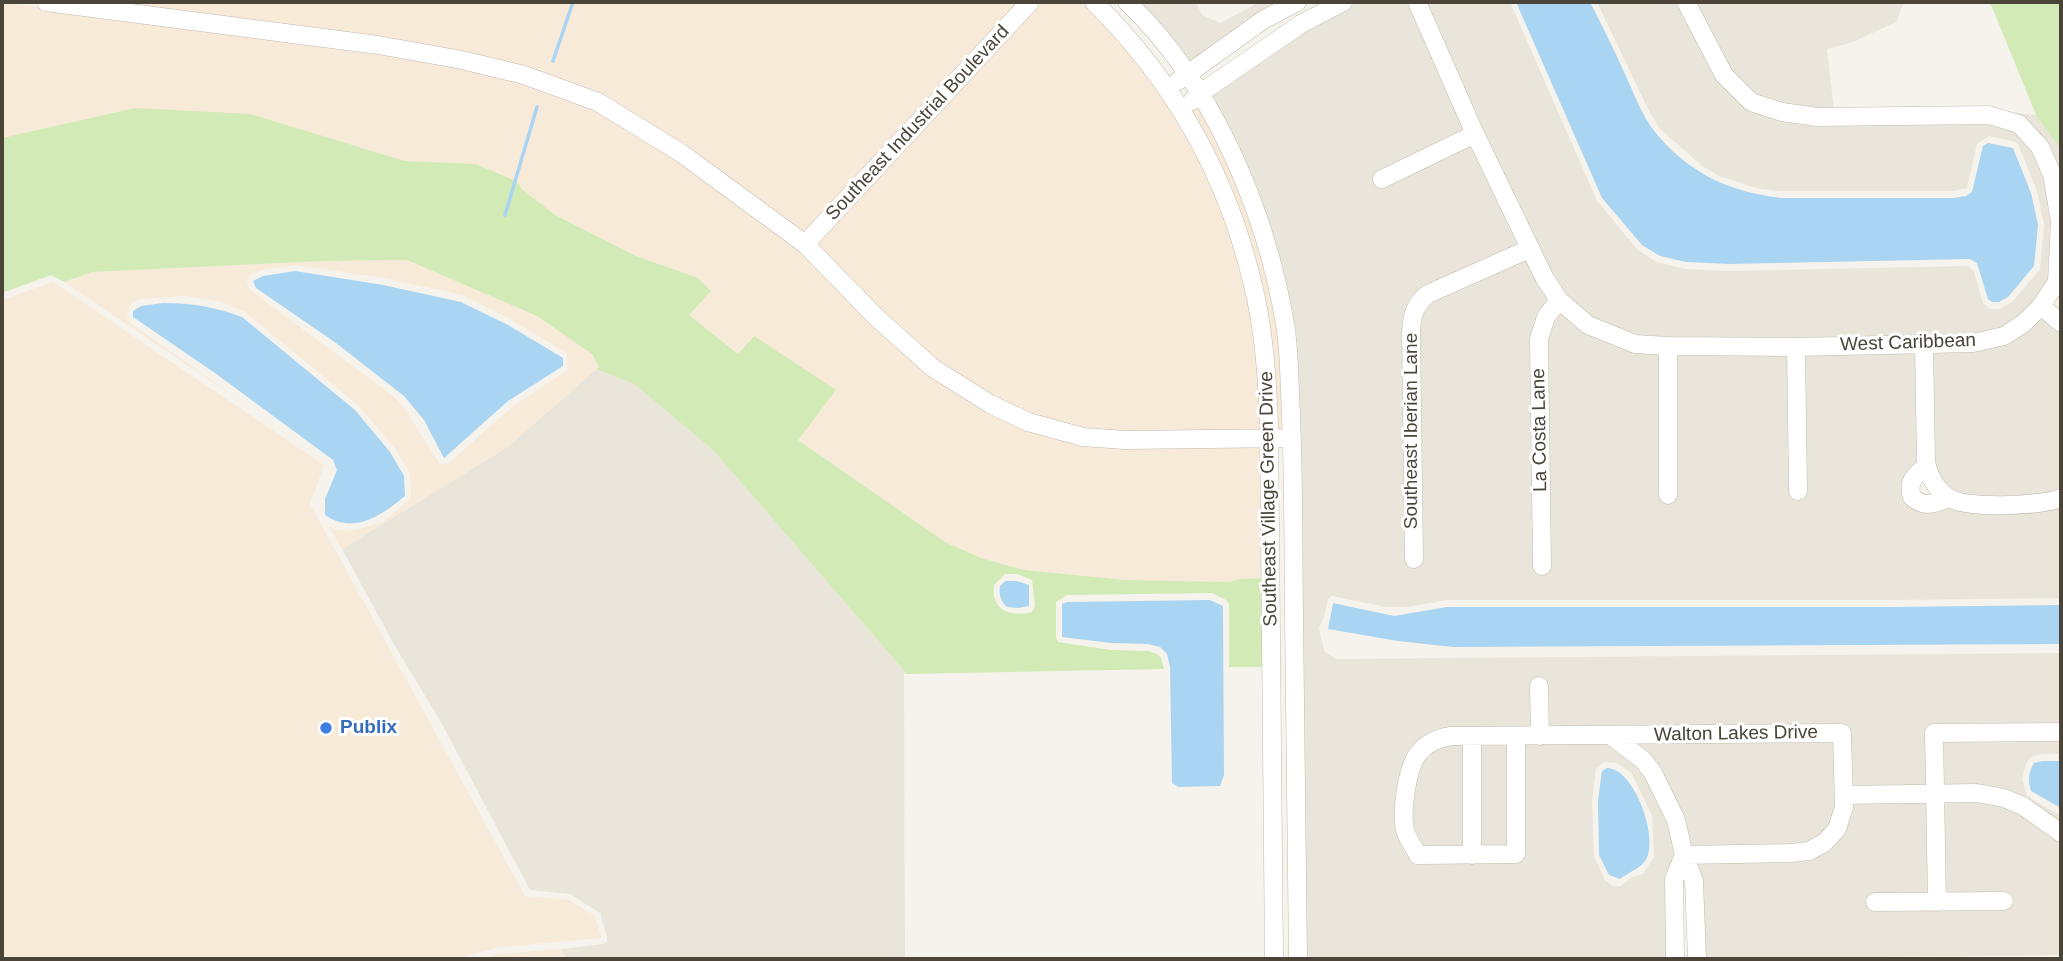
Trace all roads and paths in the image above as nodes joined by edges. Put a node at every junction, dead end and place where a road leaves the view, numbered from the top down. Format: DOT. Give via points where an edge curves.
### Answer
graph roads {
  1 [pos="46,2"];
  2 [pos="1030,2"];
  3 [pos="1094,2"];
  4 [pos="1127,2"];
  5 [pos="1297,2"];
  6 [pos="1343,2"];
  7 [pos="1417,2"];
  8 [pos="1686,2"];
  9 [pos="1186,75"];
  10 [pos="1168,88"];
  11 [pos="1199,94"];
  12 [pos="1182,111"];
  13 [pos="1475,134"];
  14 [pos="1381,179"];
  15 [pos="806,244"];
  16 [pos="1529,249"];
  17 [pos="1559,300"];
  18 [pos="2041,306"];
  19 [pos="2061,323"];
  20 [pos="1924,344"];
  21 [pos="1668,346"];
  22 [pos="1796,347"];
  23 [pos="1292,438"];
  24 [pos="1270,439"];
  25 [pos="1927,466"];
  26 [pos="1798,491"];
  27 [pos="1668,495"];
  28 [pos="1949,498"];
  29 [pos="2061,498"];
  30 [pos="1413,559"];
  31 [pos="1542,566"];
  32 [pos="1539,686"];
  33 [pos="2061,732"];
  34 [pos="1610,735"];
  35 [pos="1472,736"];
  36 [pos="1516,736"];
  37 [pos="1540,736"];
  38 [pos="1935,794"];
  39 [pos="1844,795"];
  40 [pos="2061,833"];
  41 [pos="1472,855"];
  42 [pos="1684,855"];
  43 [pos="2004,901"];
  44 [pos="1875,902"];
  45 [pos="1937,902"];
  46 [pos="1274,959"];
  47 [pos="1298,959"];
  48 [pos="1675,959"];
  49 [pos="1697,959"];
  1 -- 15 [label="street" via="378,45 524,75 598,102 681,153"];
  2 -- 15 [label="street, Southeast Industrial Boulevard"];
  3 -- 10 [label="street, Southeast Village Green Drive" via="1139,48"];
  4 -- 9 [label="street, Southeast Village Green Drive"];
  5 -- 9 [label="street" via="1263,20"];
  6 -- 11 [label="street" via="1301,24"];
  7 -- 13 [label="street, West Caribbean"];
  8 -- 18 [label="street, West Caribbean" via="1724,75 1751,102 1817,117 1989,115 2020,124 2040,147 2052,174 2060,221 2057,282"];
  9 -- 10 [label="street"];
  9 -- 11 [label="street, Southeast Village Green Drive"];
  10 -- 12 [label="street, Southeast Village Green Drive"];
  11 -- 12 [label="street"];
  11 -- 23 [label="street, Southeast Village Green Drive" via="1242,174 1270,254 1286,327"];
  12 -- 24 [label="street, Southeast Village Green Drive" via="1233,214 1253,282 1266,358"];
  13 -- 14 [label="street"];
  13 -- 16 [label="street, West Caribbean"];
  15 -- 24 [label="street" via="933,368 978,398 1028,422 1083,437 1125,440"];
  16 -- 17 [label="street, West Caribbean"];
  16 -- 30 [label="street, Southeast Iberian Lane" via="1428,294 1414,310"];
  17 -- 21 [label="street, West Caribbean" via="1588,326 1608,335 1635,344"];
  17 -- 31 [label="street, La Costa Lane" via="1546,317 1539,339"];
  18 -- 19 [label="street"];
  18 -- 20 [label="street, West Caribbean" via="2004,336 1973,343"];
  20 -- 22 [label="street, West Caribbean"];
  20 -- 25 [label="street"];
  21 -- 22 [label="street, West Caribbean"];
  21 -- 27 [label="street"];
  22 -- 26 [label="street"];
  23 -- 24 [label="street"];
  23 -- 47 [label="street, Southeast Village Green Drive"];
  24 -- 46 [label="street, Southeast Village Green Drive"];
  25 -- 28 [label="street"];
  25 -- 28 [label="street" via="1914,475 1912,497 1921,504"];
  28 -- 29 [label="street" via="1961,503 2023,505"];
  32 -- 37 [label="street"];
  33 -- 38 [label="street" via="1934,733"];
  34 -- 37 [label="street, Walton Lakes Drive"];
  34 -- 39 [label="street, Walton Lakes Drive" via="1842,733"];
  34 -- 42 [label="street, Walton Lakes Drive" via="1653,773 1676,820"];
  35 -- 36 [label="street, Walton Lakes Drive"];
  35 -- 41 [label="street"];
  35 -- 41 [label="street, Walton Lakes Drive" via="1439,738 1425,746 1416,756 1405,795 1405,831 1418,855"];
  36 -- 37 [label="street, Walton Lakes Drive"];
  36 -- 41 [label="street, Walton Lakes Drive" via="1516,854"];
  38 -- 39 [label="street"];
  38 -- 40 [label="street" via="2004,798"];
  38 -- 45 [label="street"];
  39 -- 42 [label="street, Walton Lakes Drive" via="1837,829 1809,851"];
  42 -- 48 [label="street, Walton Lakes Drive" via="1674,879"];
  42 -- 49 [label="street, Walton Lakes Drive" via="1694,881"];
  43 -- 45 [label="street"];
  44 -- 45 [label="street"];
}
